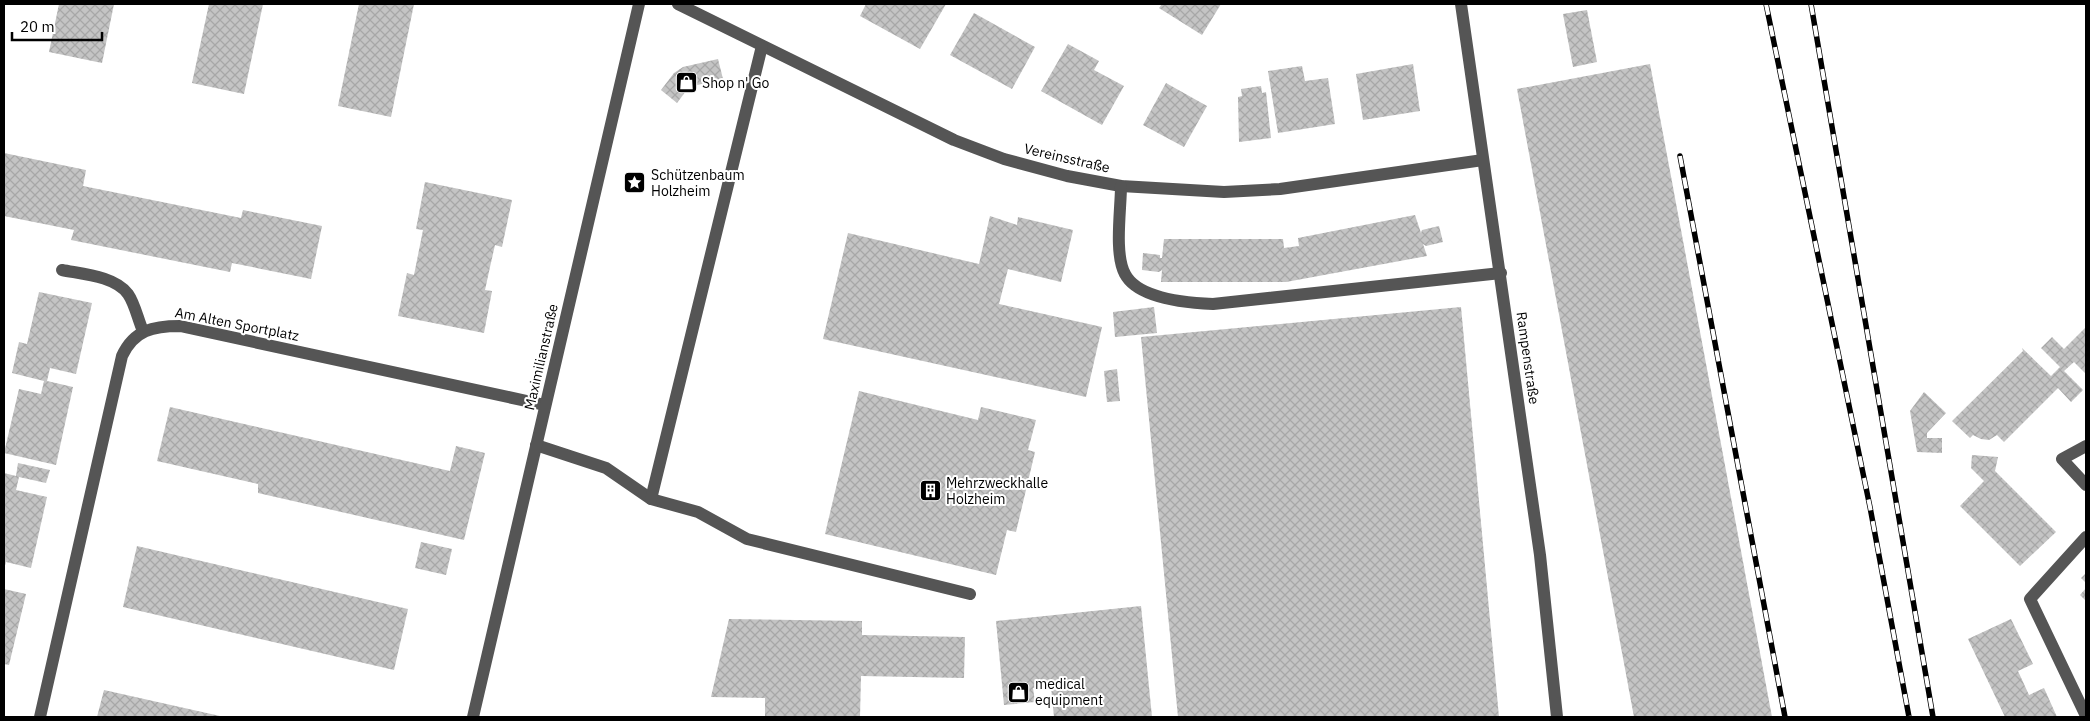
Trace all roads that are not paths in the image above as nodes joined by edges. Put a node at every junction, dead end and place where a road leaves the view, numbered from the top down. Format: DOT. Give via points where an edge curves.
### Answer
graph roads {
  1 [pos="639,4"];
  2 [pos="678,4"];
  3 [pos="1462,4"];
  4 [pos="762,46"];
  5 [pos="1483,160"];
  6 [pos="1121,186"];
  7 [pos="62,270"];
  8 [pos="1501,272"];
  9 [pos="143,331"];
  10 [pos="545,405"];
  11 [pos="536,445"];
  12 [pos="2086,446"];
  13 [pos="2086,485"];
  14 [pos="651,499"];
  15 [pos="2086,537"];
  16 [pos="970,594"];
  17 [pos="2086,716"];
  18 [pos="40,717"];
  19 [pos="473,717"];
  20 [pos="1557,717"];
  1 -- 10 [label="street, Maximilianstraße"];
  2 -- 4 [label="street, Vereinsstraße"];
  3 -- 5 [label="street, Rampenstraße"];
  4 -- 6 [label="street, Vereinsstraße" via="954,140 1004,159"];
  4 -- 14 [label="street"];
  5 -- 6 [label="street, Vereinsstraße" via="1280,189 1224,192"];
  5 -- 8 [label="street, Rampenstraße"];
  6 -- 8 [label="street" via="1121,262 1125,275 1134,285 1182,302 1214,304"];
  7 -- 9 [label="street" via="106,280 121,287 129,295"];
  8 -- 20 [label="street, Rampenstraße" via="1540,555"];
  9 -- 10 [label="street, Am Alten Sportplatz" via="158,326 180,326"];
  9 -- 18 [label="street" via="127,346 122,356"];
  10 -- 11 [label="street, Maximilianstraße"];
  11 -- 14 [label="street" via="606,468"];
  11 -- 19 [label="street, Maximilianstraße"];
  12 -- 13 [label="street" via="2062,459"];
  14 -- 16 [label="street" via="698,512 747,538"];
  15 -- 17 [label="street" via="2030,600"];
}
